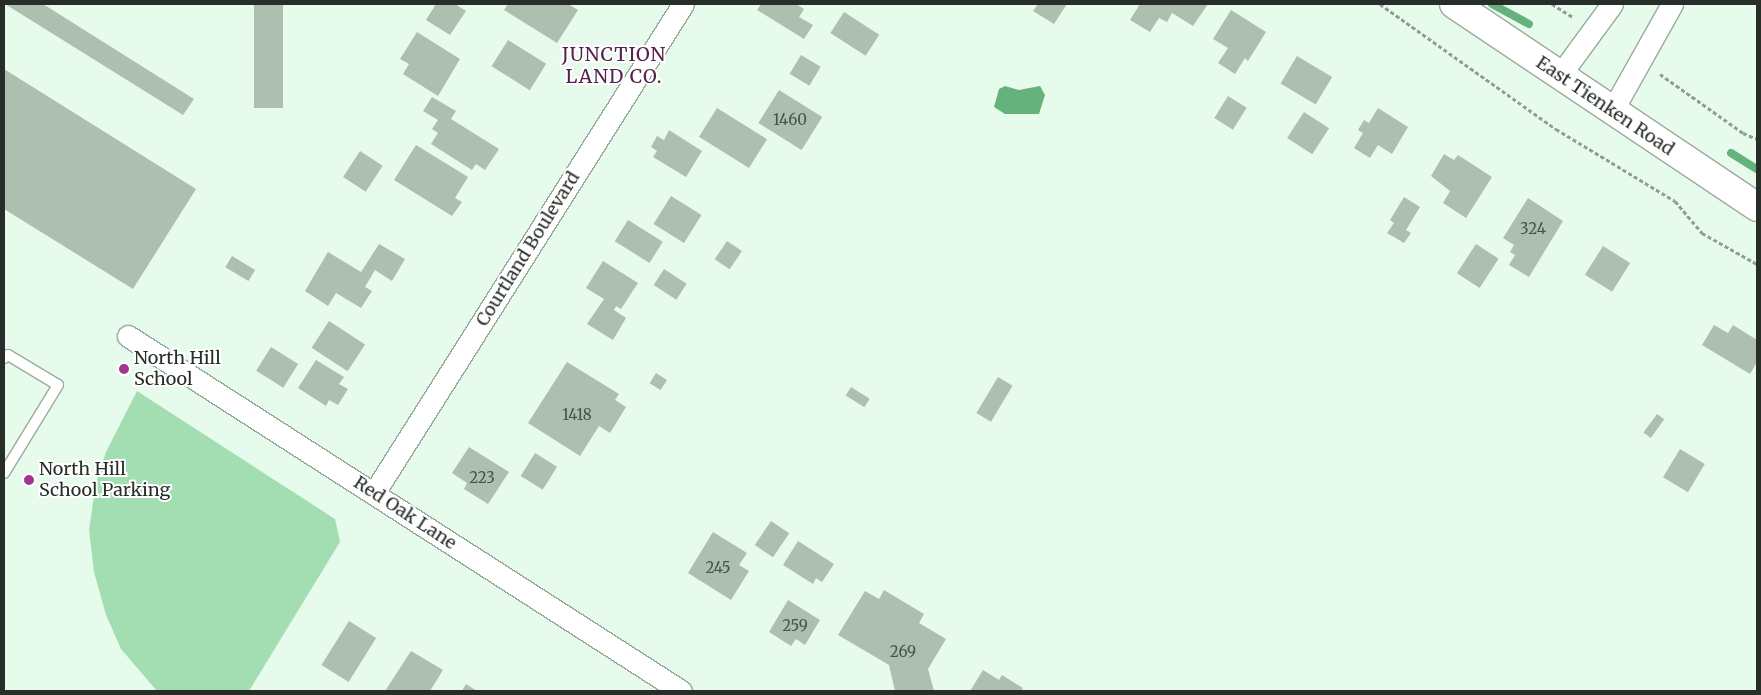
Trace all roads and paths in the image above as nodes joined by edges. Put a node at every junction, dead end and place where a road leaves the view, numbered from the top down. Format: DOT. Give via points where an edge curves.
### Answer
graph roads {
  1 [pos="682,4"];
  2 [pos="1380,4"];
  3 [pos="1454,4"];
  4 [pos="1612,4"];
  5 [pos="1672,4"];
  6 [pos="1560,75"];
  7 [pos="1612,111"];
  8 [pos="1757,208"];
  9 [pos="1757,264"];
  10 [pos="128,336"];
  11 [pos="4,358"];
  12 [pos="4,473"];
  13 [pos="374,493"];
  14 [pos="682,691"];
  1 -- 13 [label="street, Courtland Boulevard"];
  2 -- 9 [label="path" via="1556,129 1675,201 1702,233"];
  3 -- 6 [label="street, East Tienken Road"];
  4 -- 6 [label="street"];
  5 -- 7 [label="street"];
  6 -- 7 [label="street, East Tienken Road"];
  7 -- 8 [label="street, East Tienken Road"];
  10 -- 13 [label="street, Red Oak Lane"];
  11 -- 12 [label="lane" via="8,356 58,385"];
  13 -- 14 [label="street, Red Oak Lane"];
}
